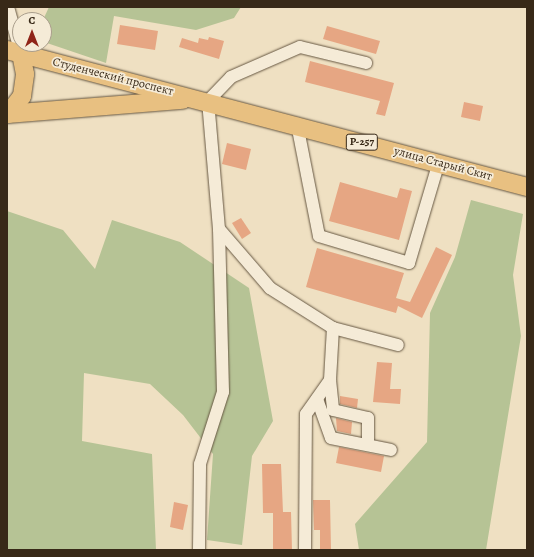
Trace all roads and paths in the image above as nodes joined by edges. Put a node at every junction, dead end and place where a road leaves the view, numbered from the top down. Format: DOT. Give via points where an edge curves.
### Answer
graph roads {
  1 [pos="8,7"];
  2 [pos="12,37"];
  3 [pos="14,52"];
  4 [pos="366,63"];
  5 [pos="202,100"];
  6 [pos="7,114"];
  7 [pos="297,124"];
  8 [pos="439,162"];
  9 [pos="527,186"];
  10 [pos="219,229"];
  11 [pos="333,328"];
  12 [pos="398,345"];
  13 [pos="330,380"];
  14 [pos="317,398"];
  15 [pos="368,445"];
  16 [pos="392,450"];
  17 [pos="200,550"];
  18 [pos="306,550"];
  1 -- 2 [label="street"];
  3 -- 5 [label="highway, Студенческий проспект / Р-257"];
  3 -- 6 [label="highway, Р-257" via="25,74 22,96"];
  4 -- 5 [label="street" via="300,47 231,77"];
  5 -- 6 [label="highway, Р-257"];
  5 -- 7 [label="highway, улица Старый Скит / Р-257"];
  5 -- 10 [label="street"];
  7 -- 8 [label="highway, улица Старый Скит / Р-257"];
  7 -- 8 [label="street" via="319,236 409,263"];
  8 -- 9 [label="highway, улица Старый Скит / Р-257"];
  10 -- 11 [label="street" via="270,288"];
  10 -- 17 [label="street" via="223,392 200,464"];
  11 -- 12 [label="street"];
  11 -- 13 [label="street"];
  13 -- 14 [label="street"];
  13 -- 15 [label="street" via="333,410 368,418"];
  14 -- 15 [label="street" via="331,438"];
  14 -- 18 [label="street" via="306,414"];
  15 -- 16 [label="street"];
}
